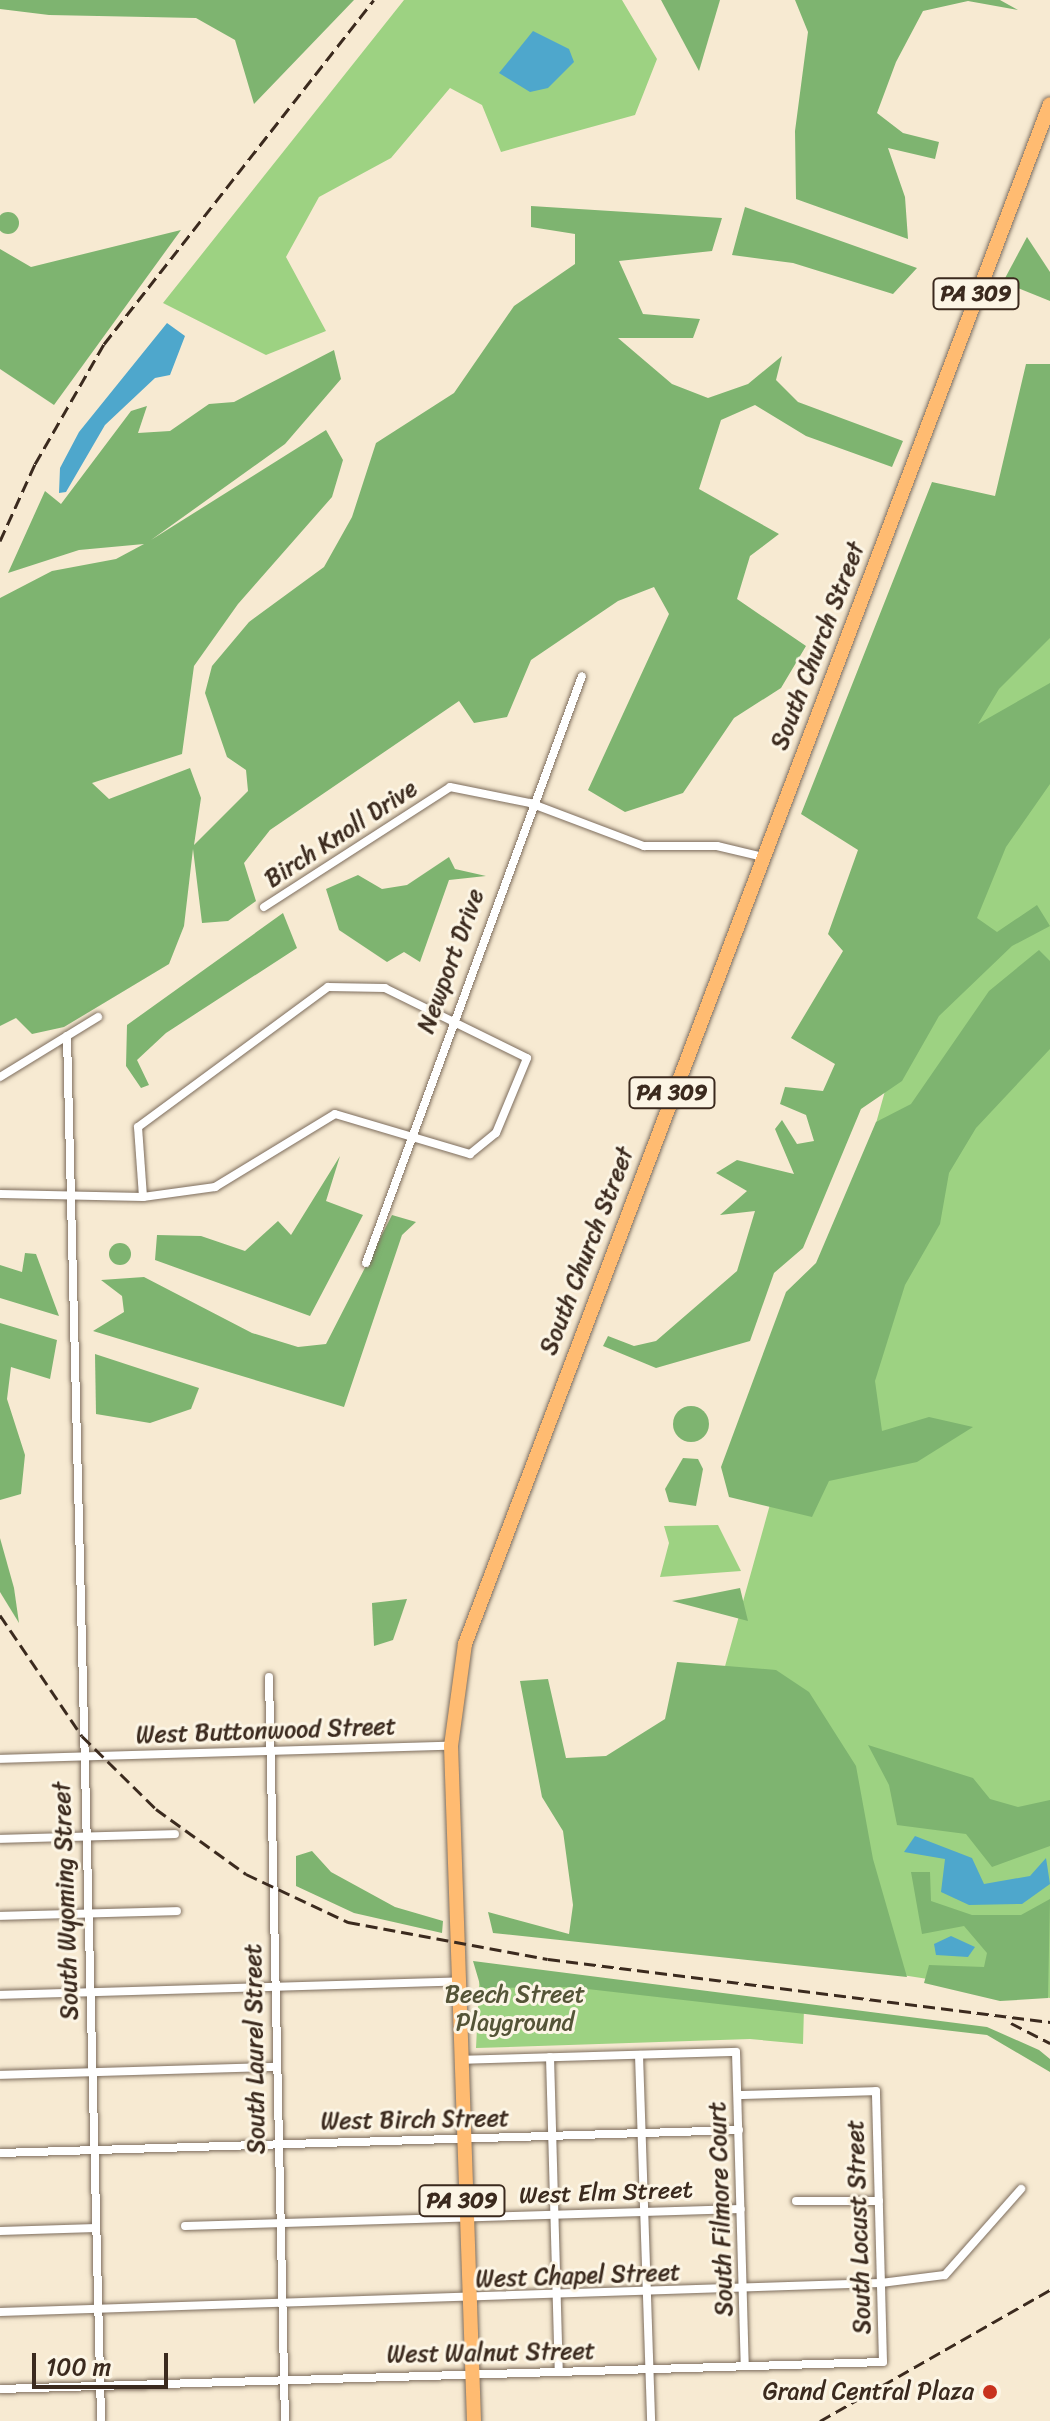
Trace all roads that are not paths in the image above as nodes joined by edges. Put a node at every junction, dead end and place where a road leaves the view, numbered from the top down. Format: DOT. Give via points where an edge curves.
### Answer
graph roads {
  1 [pos="1050,104"];
  2 [pos="582,676"];
  3 [pos="530,803"];
  4 [pos="763,857"];
  5 [pos="264,907"];
  6 [pos="98,1017"];
  7 [pos="451,1020"];
  8 [pos="67,1036"];
  9 [pos="0,1077"];
  10 [pos="406,1138"];
  11 [pos="0,1194"];
  12 [pos="72,1197"];
  13 [pos="143,1197"];
  14 [pos="366,1263"];
  15 [pos="269,1677"];
  16 [pos="451,1746"];
  17 [pos="266,1751"];
  18 [pos="82,1757"];
  19 [pos="0,1759"];
  20 [pos="175,1834"];
  21 [pos="85,1837"];
  22 [pos="0,1839"];
  23 [pos="177,1911"];
  24 [pos="87,1913"];
  25 [pos="0,1916"];
  26 [pos="460,1981"];
  27 [pos="273,1987"];
  28 [pos="89,1993"];
  29 [pos="0,1995"];
  30 [pos="639,2055"];
  31 [pos="550,2057"];
  32 [pos="458,2060"];
  33 [pos="275,2067"];
  34 [pos="91,2072"];
  35 [pos="0,2075"];
  36 [pos="738,2095"];
  37 [pos="739,2130"];
  38 [pos="641,2133"];
  39 [pos="552,2136"];
  40 [pos="459,2139"];
  41 [pos="277,2144"];
  42 [pos="93,2150"];
  43 [pos="0,2153"];
  44 [pos="1021,2189"];
  45 [pos="796,2201"];
  46 [pos="879,2201"];
  47 [pos="741,2209"];
  48 [pos="643,2212"];
  49 [pos="555,2215"];
  50 [pos="462,2218"];
  51 [pos="279,2223"];
  52 [pos="185,2226"];
  53 [pos="96,2228"];
  54 [pos="0,2231"];
  55 [pos="881,2283"];
  56 [pos="743,2290"];
  57 [pos="648,2292"];
  58 [pos="556,2296"];
  59 [pos="467,2300"];
  60 [pos="281,2301"];
  61 [pos="98,2309"];
  62 [pos="0,2312"];
  63 [pos="883,2362"];
  64 [pos="745,2366"];
  65 [pos="652,2371"];
  66 [pos="559,2372"];
  67 [pos="472,2374"];
  68 [pos="283,2380"];
  69 [pos="100,2386"];
  70 [pos="0,2389"];
  71 [pos="101,2421"];
  72 [pos="285,2421"];
  73 [pos="474,2421"];
  74 [pos="651,2421"];
  1 -- 4 [label="highway, South Church Street / PA 309"];
  2 -- 3 [label="street, Newport Drive"];
  3 -- 4 [label="street, Birch Knoll Drive" via="644,846 717,846"];
  3 -- 5 [label="street, Birch Knoll Drive" via="450,787"];
  3 -- 7 [label="street, Newport Drive"];
  4 -- 16 [label="highway, South Church Street / PA 309" via="498,1545 465,1644"];
  6 -- 8 [label="street"];
  7 -- 10 [label="street, Newport Drive"];
  7 -- 10 [label="street" via="527,1058 496,1133 470,1154"];
  7 -- 13 [label="street" via="385,988 328,987 138,1127"];
  8 -- 9 [label="street"];
  8 -- 12 [label="street"];
  10 -- 13 [label="street" via="335,1114 215,1187"];
  10 -- 14 [label="street, Newport Drive"];
  11 -- 12 [label="street"];
  12 -- 13 [label="street"];
  12 -- 18 [label="street, South Wyoming Street"];
  15 -- 17 [label="street, South Laurel Street"];
  16 -- 17 [label="street, West Buttonwood Street"];
  16 -- 26 [label="highway, South Church Street / PA 309"];
  17 -- 18 [label="street, West Buttonwood Street"];
  17 -- 27 [label="street, South Laurel Street"];
  18 -- 19 [label="street, West Buttonwood Street"];
  18 -- 21 [label="street, South Wyoming Street"];
  20 -- 21 [label="street"];
  21 -- 22 [label="street"];
  21 -- 24 [label="street, South Wyoming Street"];
  23 -- 24 [label="street"];
  24 -- 25 [label="street"];
  24 -- 28 [label="street, South Wyoming Street"];
  26 -- 27 [label="street"];
  26 -- 32 [label="highway, South Church Street / PA 309"];
  27 -- 28 [label="street"];
  27 -- 33 [label="street, South Laurel Street"];
  28 -- 29 [label="street"];
  28 -- 34 [label="street, South Wyoming Street"];
  30 -- 31 [label="street"];
  30 -- 36 [label="street, South Filmore Court" via="736,2052"];
  30 -- 38 [label="street"];
  31 -- 32 [label="street"];
  31 -- 39 [label="street"];
  32 -- 40 [label="highway, South Church Street / PA 309"];
  33 -- 34 [label="street"];
  33 -- 41 [label="street, South Laurel Street"];
  34 -- 35 [label="street"];
  34 -- 42 [label="street, South Wyoming Street"];
  36 -- 37 [label="street, South Filmore Court"];
  36 -- 46 [label="street, South Locust Street" via="876,2091"];
  37 -- 38 [label="street, West Birch Street"];
  37 -- 47 [label="street, South Filmore Court"];
  38 -- 39 [label="street, West Birch Street"];
  38 -- 48 [label="street"];
  39 -- 40 [label="street, West Birch Street"];
  39 -- 49 [label="street"];
  40 -- 41 [label="street, West Birch Street"];
  40 -- 50 [label="highway, South Church Street / PA 309"];
  41 -- 42 [label="street, West Birch Street"];
  41 -- 51 [label="street, South Laurel Street"];
  42 -- 43 [label="street, West Birch Street"];
  42 -- 53 [label="street, South Wyoming Street"];
  44 -- 55 [label="street, West Chapel Street" via="945,2275"];
  45 -- 46 [label="street"];
  46 -- 55 [label="street, South Locust Street"];
  47 -- 48 [label="street, West Elm Street"];
  47 -- 56 [label="street, South Filmore Court"];
  48 -- 49 [label="street, West Elm Street"];
  48 -- 57 [label="street"];
  49 -- 50 [label="street, West Elm Street"];
  49 -- 58 [label="street"];
  50 -- 51 [label="street, West Elm Street"];
  50 -- 59 [label="highway, South Church Street / PA 309"];
  51 -- 52 [label="street, West Elm Street"];
  51 -- 60 [label="street, South Laurel Street"];
  53 -- 54 [label="street"];
  53 -- 61 [label="street, South Wyoming Street"];
  55 -- 56 [label="street, West Chapel Street"];
  55 -- 63 [label="street, South Locust Street"];
  56 -- 57 [label="street, West Chapel Street"];
  56 -- 64 [label="street, South Filmore Court"];
  57 -- 58 [label="street, West Chapel Street"];
  57 -- 65 [label="street"];
  58 -- 59 [label="street, West Chapel Street"];
  58 -- 66 [label="street"];
  59 -- 60 [label="street, West Chapel Street"];
  59 -- 67 [label="highway, South Church Street / PA 309"];
  60 -- 61 [label="street, West Chapel Street"];
  60 -- 68 [label="street, South Laurel Street"];
  61 -- 62 [label="street, West Chapel Street"];
  61 -- 69 [label="street, South Wyoming Street"];
  63 -- 64 [label="street, West Walnut Street"];
  64 -- 65 [label="street, West Walnut Street"];
  65 -- 66 [label="street, West Walnut Street"];
  65 -- 74 [label="street"];
  66 -- 67 [label="street, West Walnut Street"];
  67 -- 68 [label="street, West Walnut Street"];
  67 -- 73 [label="highway, South Church Street / PA 309"];
  68 -- 69 [label="street, West Walnut Street"];
  68 -- 72 [label="street, South Laurel Street"];
  69 -- 70 [label="street, West Walnut Street"];
  69 -- 71 [label="street, South Wyoming Street"];
}
